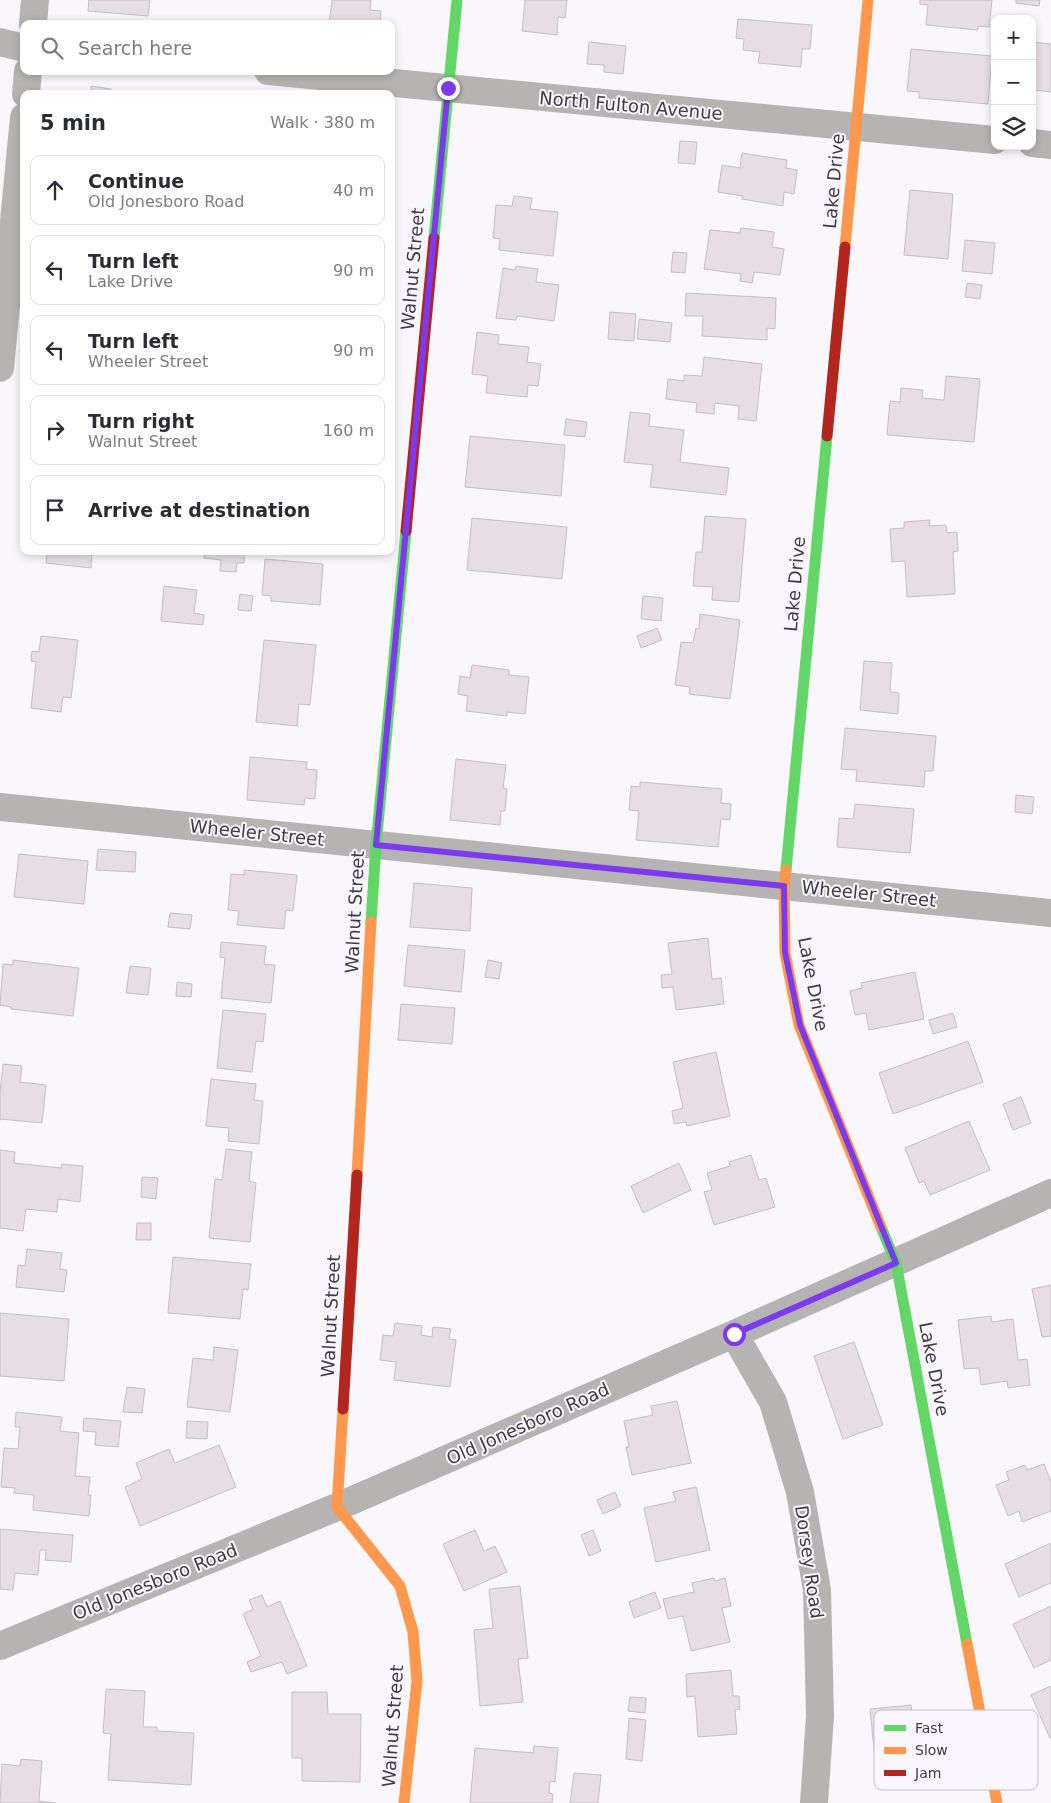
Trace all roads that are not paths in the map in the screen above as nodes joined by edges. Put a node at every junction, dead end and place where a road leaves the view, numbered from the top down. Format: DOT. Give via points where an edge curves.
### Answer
graph roads {
  1 [pos="35,0"];
  2 [pos="456,0"];
  3 [pos="868,0"];
  4 [pos="33,20"];
  5 [pos="0,42"];
  6 [pos="20,47"];
  7 [pos="28,75"];
  8 [pos="310,75"];
  9 [pos="448,88"];
  10 [pos="26,90"];
  11 [pos="856,127"];
  12 [pos="991,140"];
  13 [pos="1036,143"];
  14 [pos="1051,145"];
  15 [pos="20,159"];
  16 [pos="0,368"];
  17 [pos="0,807"];
  18 [pos="376,845"];
  19 [pos="784,886"];
  20 [pos="1051,912"];
  21 [pos="1051,1193"];
  22 [pos="896,1263"];
  23 [pos="734,1334"];
  24 [pos="337,1507"];
  25 [pos="0,1646"];
  26 [pos="980,1710"];
  27 [pos="995,1790"];
  28 [pos="404,1803"];
  29 [pos="814,1803"];
  30 [pos="997,1803"];
  1 -- 4 [label="street"];
  2 -- 9 [label="street, Walnut Street"];
  3 -- 11 [label="street, Lake Drive"];
  5 -- 6 [label="street"];
  7 -- 10 [label="street"];
  8 -- 9 [label="street, North Fulton Avenue"];
  9 -- 11 [label="street, North Fulton Avenue"];
  9 -- 18 [label="street, Walnut Street"];
  11 -- 12 [label="street, North Fulton Avenue"];
  11 -- 19 [label="street, Lake Drive"];
  13 -- 14 [label="street"];
  15 -- 16 [label="street"];
  17 -- 18 [label="street, Wheeler Street"];
  18 -- 19 [label="street, Wheeler Street"];
  18 -- 24 [label="street, Walnut Street"];
  19 -- 20 [label="street, Wheeler Street"];
  19 -- 22 [label="street, Lake Drive" via="785,952 800,1025"];
  21 -- 22 [label="street, Old Jonesboro Road"];
  22 -- 23 [label="street, Old Jonesboro Road"];
  22 -- 26 [label="street, Lake Drive"];
  23 -- 24 [label="street, Old Jonesboro Road"];
  23 -- 29 [label="street, Dorsey Road" via="773,1402 800,1492 817,1590 820,1716"];
  24 -- 25 [label="street, Old Jonesboro Road"];
  24 -- 28 [label="street, Walnut Street" via="400,1586 413,1632 417,1681"];
  27 -- 30 [label="street, Lake Drive"];
}
